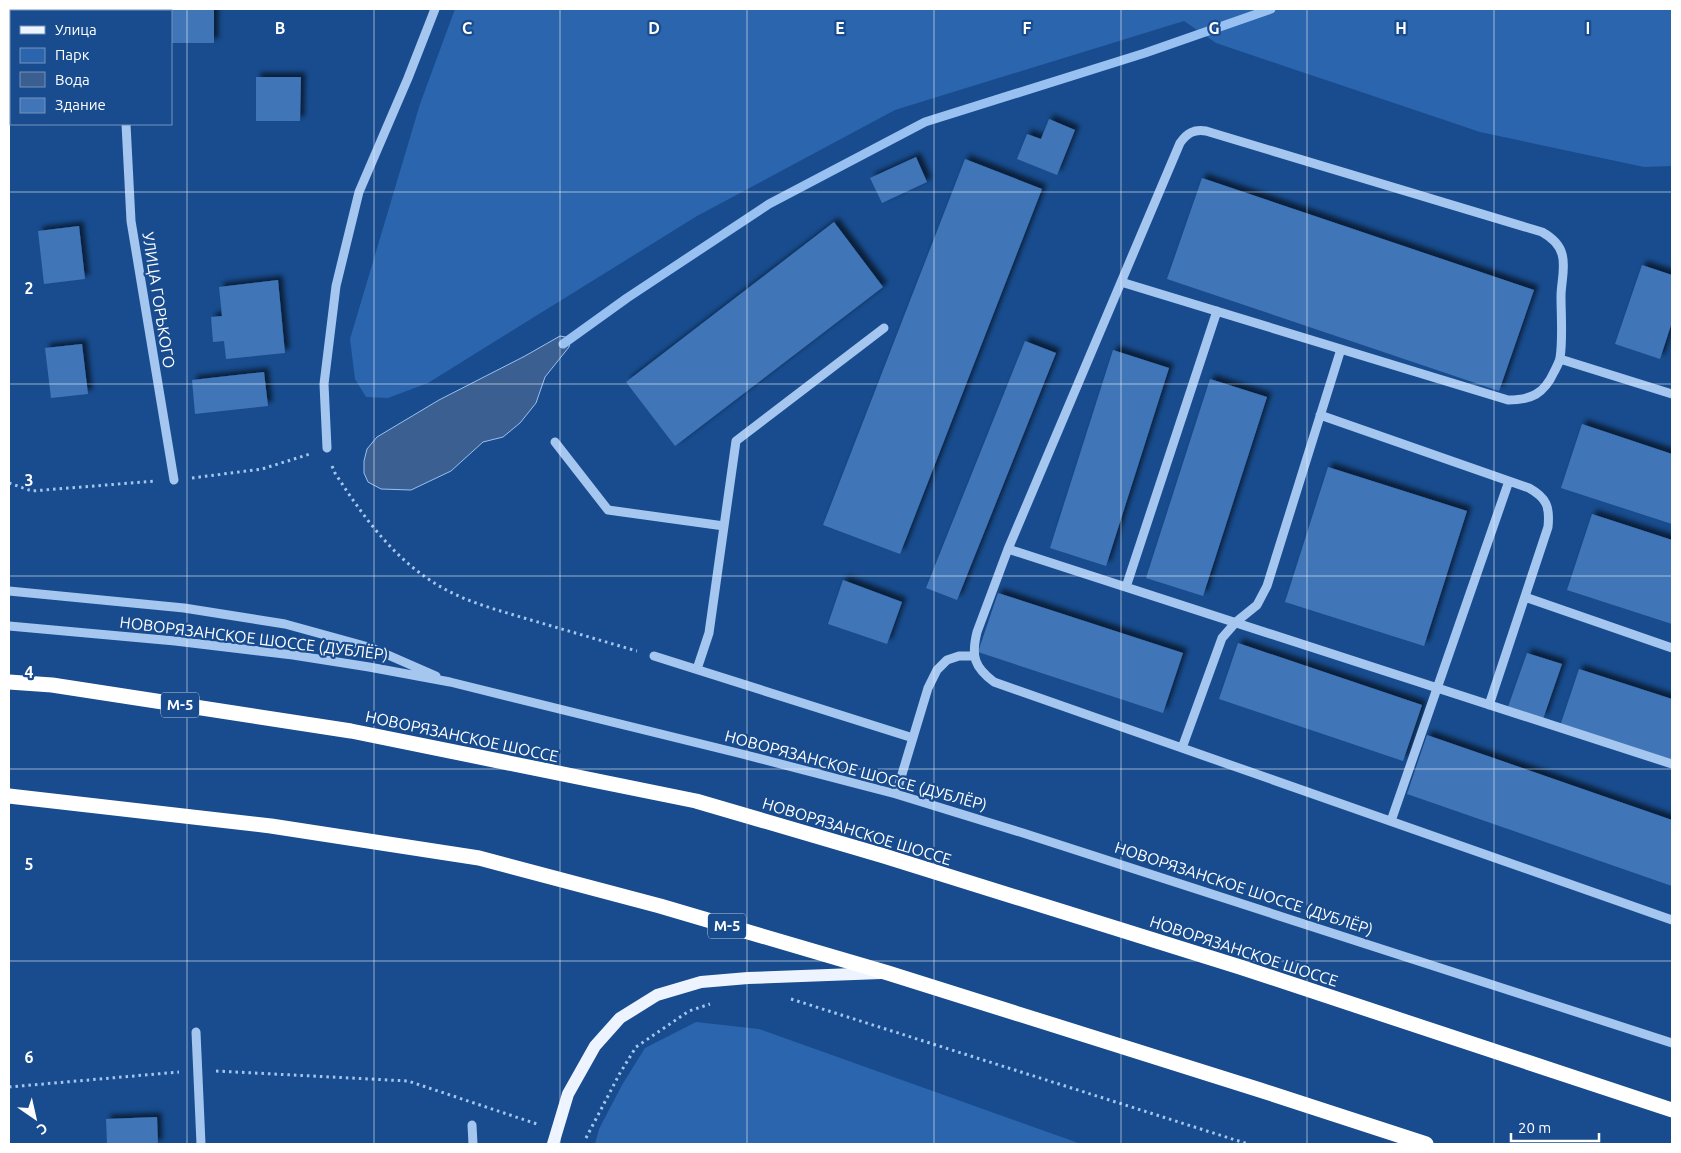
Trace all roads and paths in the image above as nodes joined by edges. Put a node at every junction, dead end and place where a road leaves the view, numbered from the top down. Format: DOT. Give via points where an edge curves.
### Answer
graph roads {
  1 [pos="435,9"];
  2 [pos="126,125"];
  3 [pos="1121,282"];
  4 [pos="1217,312"];
  5 [pos="884,328"];
  6 [pos="1341,349"];
  7 [pos="1560,359"];
  8 [pos="1672,394"];
  9 [pos="1320,415"];
  10 [pos="554,442"];
  11 [pos="327,448"];
  12 [pos="174,480"];
  13 [pos="1509,481"];
  14 [pos="724,526"];
  15 [pos="1008,549"];
  16 [pos="1126,587"];
  17 [pos="9,591"];
  18 [pos="1525,597"];
  19 [pos="1236,622"];
  20 [pos="9,626"];
  21 [pos="1672,648"];
  22 [pos="654,656"];
  23 [pos="974,656"];
  24 [pos="697,670"];
  25 [pos="9,682"];
  26 [pos="450,682"];
  27 [pos="1437,688"];
  28 [pos="1489,704"];
  29 [pos="913,738"];
  30 [pos="1182,748"];
  31 [pos="1672,764"];
  32 [pos="896,794"];
  33 [pos="9,796"];
  34 [pos="1391,821"];
  35 [pos="1672,920"];
  36 [pos="888,973"];
  37 [pos="787,998"];
  38 [pos="716,1002"];
  39 [pos="196,1032"];
  40 [pos="1672,1043"];
  41 [pos="198,1070"];
  42 [pos="9,1087"];
  43 [pos="1672,1110"];
  44 [pos="472,1125"];
  45 [pos="542,1126"];
  46 [pos="586,1138"];
  47 [pos="201,1144"];
  48 [pos="473,1144"];
  49 [pos="553,1144"];
  50 [pos="1248,1144"];
  51 [pos="1426,1144"];
  1 -- 11 [label="street" via="359,192 335,296 324,384"];
  2 -- 12 [label="street, УЛИЦА ГОРЬКОГО" via="131,221"];
  3 -- 4 [label="street"];
  3 -- 7 [label="street" via="1180,143 1191,132 1206,130 1551,237 1560,249 1563,264"];
  3 -- 15 [label="street"];
  4 -- 6 [label="street"];
  4 -- 16 [label="street"];
  5 -- 14 [label="street" via="736,441"];
  6 -- 7 [label="street" via="1508,400 1534,396 1550,380"];
  6 -- 9 [label="street"];
  7 -- 8 [label="street"];
  9 -- 13 [label="street"];
  9 -- 19 [label="street" via="1267,586 1257,605"];
  10 -- 14 [label="street" via="608,510"];
  11 -- 22 [label="path" via="335,473 361,513 398,554 436,584 466,600"];
  13 -- 18 [label="street" via="1540,494 1550,515"];
  13 -- 27 [label="street"];
  14 -- 24 [label="street" via="709,633"];
  15 -- 16 [label="street"];
  15 -- 23 [label="street" via="977,632"];
  16 -- 19 [label="street"];
  17 -- 26 [label="street" via="184,608 285,624 372,648"];
  18 -- 21 [label="street"];
  18 -- 28 [label="street"];
  19 -- 27 [label="street"];
  19 -- 30 [label="street" via="1222,638"];
  20 -- 26 [label="street, НОВОРЯЗАНСКОЕ ШОССЕ (ДУБЛЁР)" via="293,655"];
  22 -- 24 [label="street"];
  23 -- 29 [label="street" via="947,660 937,670"];
  23 -- 30 [label="street" via="981,672 994,682"];
  24 -- 29 [label="street"];
  25 -- 43 [label="highway, НОВОРЯЗАНСКОЕ ШОССЕ / М-5" via="52,685 351,731 696,801 1240,967"];
  26 -- 32 [label="street, НОВОРЯЗАНСКОЕ ШОССЕ (ДУБЛЁР)"];
  27 -- 28 [label="street"];
  27 -- 34 [label="street"];
  28 -- 31 [label="street"];
  29 -- 32 [label="street"];
  30 -- 34 [label="street"];
  32 -- 40 [label="street, НОВОРЯЗАНСКОЕ ШОССЕ (ДУБЛЁР)"];
  33 -- 36 [label="highway, М-5" via="271,826 479,858 660,906"];
  34 -- 35 [label="street"];
  36 -- 49 [label="main road" via="711,981 657,995 620,1018 595,1046 568,1094"];
  36 -- 51 [label="highway, М-5"];
  37 -- 50 [label="path"];
  38 -- 46 [label="path" via="689,1011 636,1048"];
  39 -- 41 [label="street"];
  41 -- 42 [label="path"];
  41 -- 45 [label="path" via="408,1081"];
  41 -- 47 [label="street"];
  44 -- 48 [label="street"];
}
